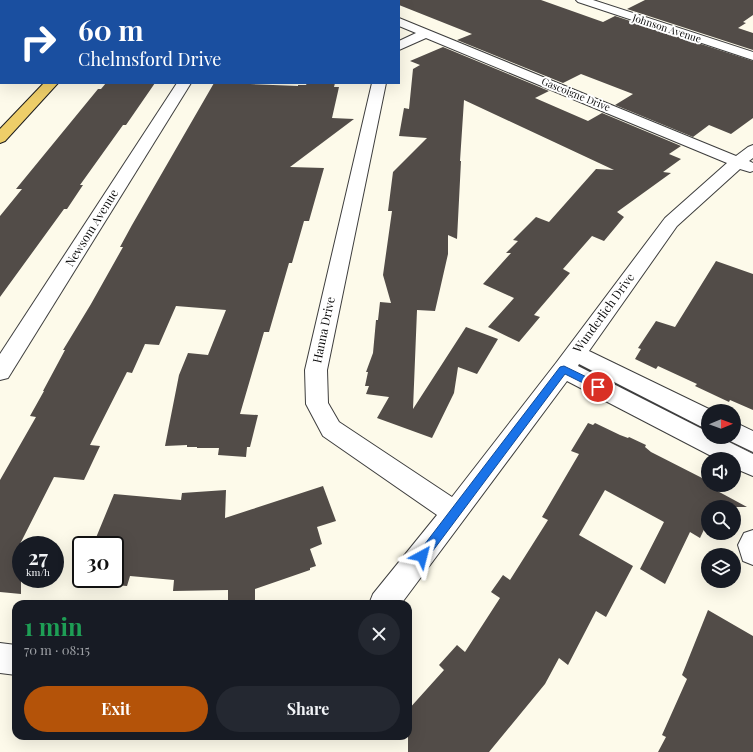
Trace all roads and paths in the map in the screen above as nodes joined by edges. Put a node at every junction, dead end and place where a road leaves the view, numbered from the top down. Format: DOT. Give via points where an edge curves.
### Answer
graph roads {
  1 [pos="582,0"];
  2 [pos="400,22"];
  3 [pos="426,33"];
  4 [pos="400,46"];
  5 [pos="753,56"];
  6 [pos="50,84"];
  7 [pos="183,84"];
  8 [pos="379,84"];
  9 [pos="0,138"];
  10 [pos="748,160"];
  11 [pos="569,361"];
  12 [pos="0,372"];
  13 [pos="701,416"];
  14 [pos="741,436"];
  15 [pos="753,442"];
  16 [pos="753,466"];
  17 [pos="455,513"];
  18 [pos="753,542"];
  19 [pos="753,552"];
  20 [pos="387,600"];
  21 [pos="0,658"];
  22 [pos="12,660"];
  1 -- 5 [label="street, Johnson Avenue"];
  2 -- 3 [label="street, Gascoigne Drive"];
  3 -- 4 [label="street"];
  3 -- 10 [label="street, Gascoigne Drive"];
  6 -- 9 [label="main road"];
  7 -- 12 [label="street, Newsom Avenue"];
  8 -- 17 [label="street, Hanna Drive" via="316,370 317,404 331,429"];
  10 -- 11 [label="street, Wunderlich Drive" via="671,222"];
  11 -- 13 [label="street"];
  11 -- 16 [label="street"];
  11 -- 17 [label="street, Wunderlich Drive"];
  14 -- 15 [label="street"];
  17 -- 20 [label="street, Wunderlich Drive"];
  18 -- 19 [label="street"];
  21 -- 22 [label="street"];
}
